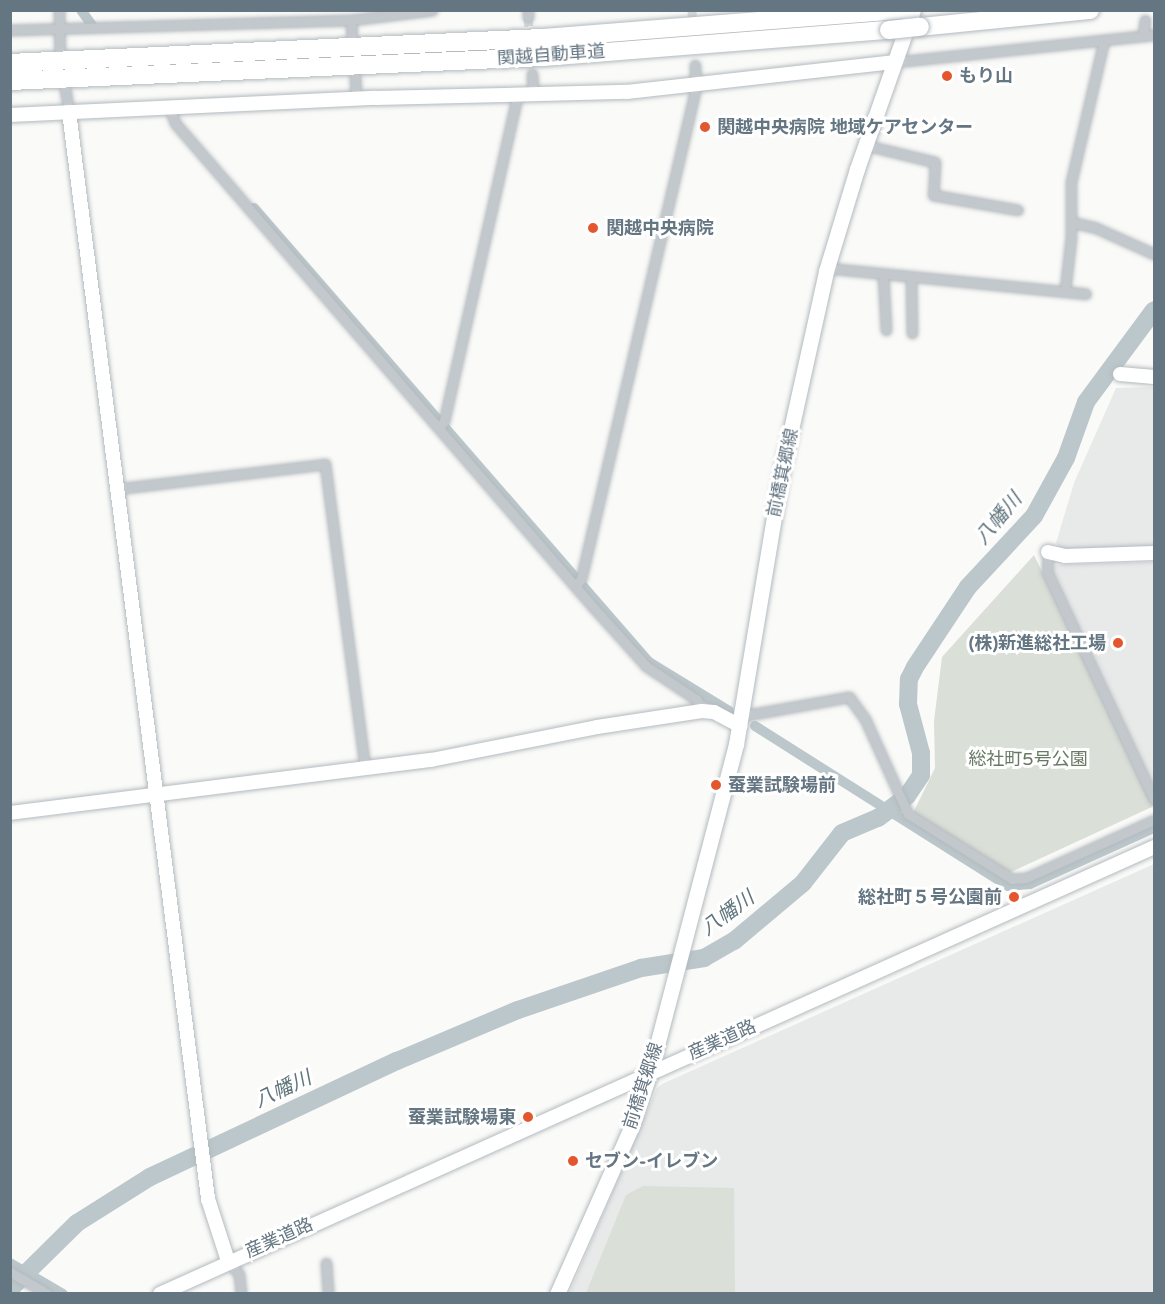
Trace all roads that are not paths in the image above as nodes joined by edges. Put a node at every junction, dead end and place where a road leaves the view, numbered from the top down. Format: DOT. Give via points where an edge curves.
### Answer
graph roads {
  1 [pos="59,10"];
  2 [pos="432,10"];
  3 [pos="900,10"];
  4 [pos="1090,10"];
  5 [pos="895,11"];
  6 [pos="916,19"];
  7 [pos="351,20"];
  8 [pos="1145,20"];
  9 [pos="10,30"];
  10 [pos="57,31"];
  11 [pos="1155,35"];
  12 [pos="1143,36"];
  13 [pos="352,37"];
  14 [pos="1104,40"];
  15 [pos="60,49"];
  16 [pos="895,62"];
  17 [pos="10,63"];
  18 [pos="695,65"];
  19 [pos="532,74"];
  20 [pos="355,77"];
  21 [pos="10,81"];
  22 [pos="696,87"];
  23 [pos="65,89"];
  24 [pos="533,95"];
  25 [pos="517,96"];
  26 [pos="356,99"];
  27 [pos="169,107"];
  28 [pos="69,112"];
  29 [pos="10,115"];
  30 [pos="865,145"];
  31 [pos="1018,210"];
  32 [pos="1071,222"];
  33 [pos="1155,254"];
  34 [pos="827,268"];
  35 [pos="883,274"];
  36 [pos="911,277"];
  37 [pos="1065,290"];
  38 [pos="1086,294"];
  39 [pos="886,330"];
  40 [pos="912,333"];
  41 [pos="1120,374"];
  42 [pos="1155,377"];
  43 [pos="439,428"];
  44 [pos="116,489"];
  45 [pos="1048,552"];
  46 [pos="1155,553"];
  47 [pos="575,586"];
  48 [pos="702,711"];
  49 [pos="741,721"];
  50 [pos="365,768"];
  51 [pos="155,796"];
  52 [pos="1155,799"];
  53 [pos="10,813"];
  54 [pos="1155,820"];
  55 [pos="1155,847"];
  56 [pos="650,1072"];
  57 [pos="228,1261"];
  58 [pos="326,1263"];
  59 [pos="10,1272"];
  60 [pos="48,1293"];
  61 [pos="160,1293"];
  62 [pos="241,1293"];
  63 [pos="328,1293"];
  64 [pos="557,1293"];
  1 -- 10 [label="street"];
  2 -- 7 [label="street"];
  3 -- 5 [label="highway, 関越自動車道"];
  4 -- 6 [label="highway, 関越自動車道"];
  5 -- 17 [label="highway, 関越自動車道" via="543,38"];
  6 -- 16 [label="main road, 前橋箕郷線"];
  6 -- 21 [label="highway, 関越自動車道, bridge" via="889,30 543,57"];
  7 -- 10 [label="street"];
  7 -- 13 [label="street"];
  8 -- 12 [label="street"];
  9 -- 10 [label="street"];
  10 -- 15 [label="street"];
  11 -- 12 [label="street"];
  12 -- 14 [label="street"];
  14 -- 16 [label="street"];
  14 -- 32 [label="street" via="1072,173"];
  16 -- 22 [label="street"];
  16 -- 30 [label="main road, 前橋箕郷線"];
  18 -- 22 [label="street"];
  19 -- 24 [label="street"];
  20 -- 26 [label="street"];
  22 -- 24 [label="street"];
  22 -- 47 [label="street" via="581,579"];
  23 -- 28 [label="street"];
  24 -- 25 [label="street"];
  25 -- 26 [label="street"];
  25 -- 43 [label="street"];
  26 -- 27 [label="street"];
  27 -- 28 [label="street"];
  27 -- 43 [label="street" via="175,123"];
  28 -- 29 [label="street"];
  28 -- 44 [label="street"];
  30 -- 31 [label="street" via="935,162 933,195"];
  30 -- 34 [label="main road, 前橋箕郷線"];
  32 -- 33 [label="street" via="1096,228"];
  32 -- 37 [label="street"];
  34 -- 35 [label="street"];
  34 -- 49 [label="main road, 前橋箕郷線" via="780,482"];
  35 -- 36 [label="street"];
  35 -- 39 [label="street"];
  36 -- 37 [label="street"];
  36 -- 40 [label="street"];
  37 -- 38 [label="street"];
  41 -- 42 [label="street"];
  43 -- 47 [label="street"];
  44 -- 50 [label="street" via="325,464"];
  44 -- 51 [label="street"];
  45 -- 46 [label="street" via="1065,556"];
  45 -- 52 [label="street" via="1047,572"];
  47 -- 48 [label="street" via="646,666 697,700"];
  48 -- 49 [label="street"];
  48 -- 50 [label="street" via="597,727 443,759"];
  49 -- 54 [label="street" via="849,697 865,719 912,818 1017,880"];
  49 -- 56 [label="main road, 前橋箕郷線"];
  50 -- 51 [label="street"];
  51 -- 53 [label="street"];
  51 -- 57 [label="street" via="204,1169 211,1211"];
  55 -- 56 [label="street, 産業道路"];
  56 -- 57 [label="street, 産業道路"];
  56 -- 64 [label="main road, 前橋箕郷線" via="633,1123"];
  57 -- 61 [label="street, 産業道路"];
  57 -- 62 [label="street" via="239,1274"];
  58 -- 63 [label="street"];
  59 -- 60 [label="street"];
}
